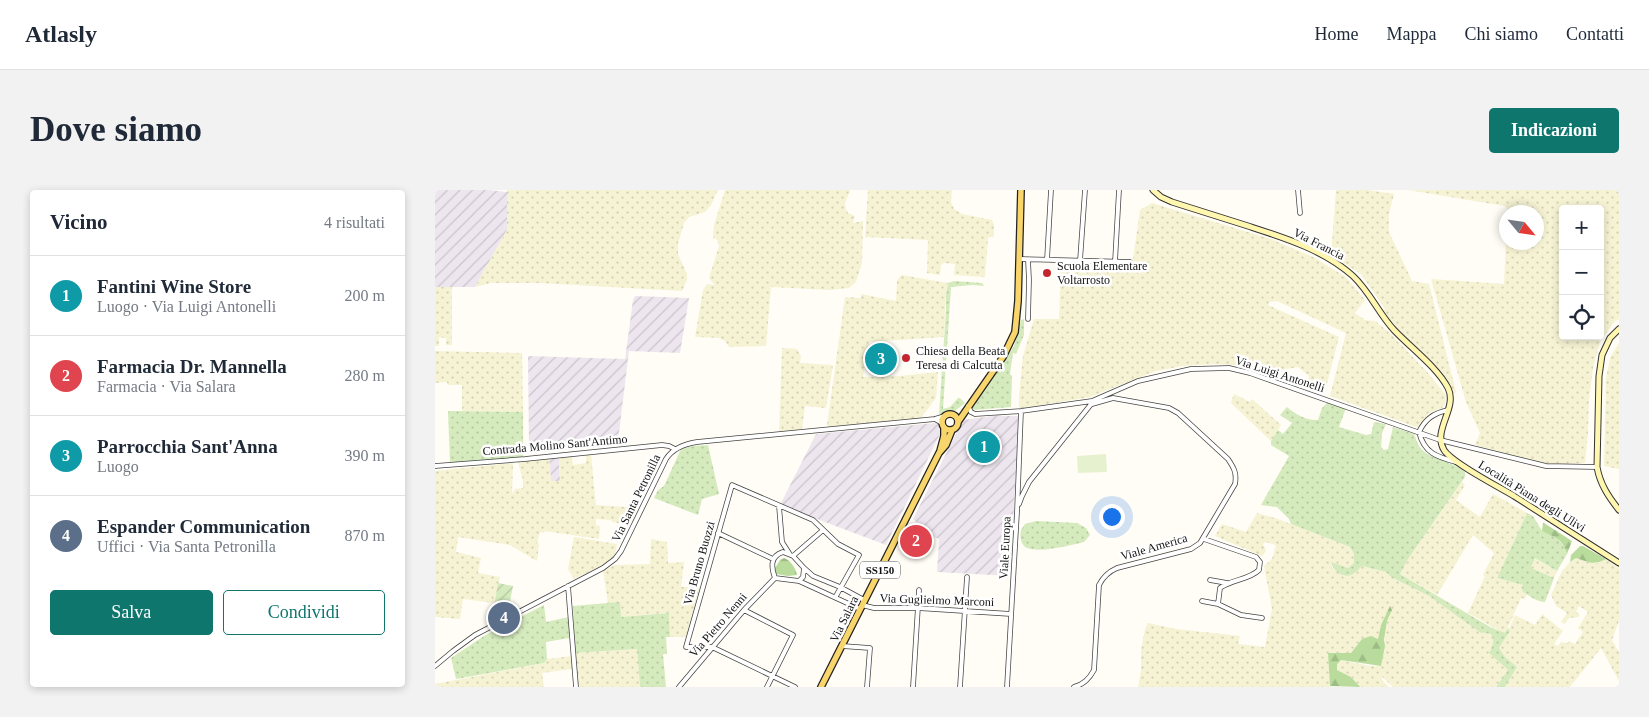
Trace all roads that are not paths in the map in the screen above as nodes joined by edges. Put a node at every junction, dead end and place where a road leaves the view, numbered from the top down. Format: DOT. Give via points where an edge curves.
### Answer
graph roads {
  1 [pos="1021,190"];
  2 [pos="1051,190"];
  3 [pos="1085,190"];
  4 [pos="1119,190"];
  5 [pos="1153,190"];
  6 [pos="1298,190"];
  7 [pos="1300,213"];
  8 [pos="1019,259"];
  9 [pos="1028,260"];
  10 [pos="1047,260"];
  11 [pos="1080,261"];
  12 [pos="1115,262"];
  13 [pos="1130,262"];
  14 [pos="1017,316"];
  15 [pos="1619,329"];
  16 [pos="1092,402"];
  17 [pos="967,408"];
  18 [pos="1448,410"];
  19 [pos="1021,411"];
  20 [pos="954,415"];
  21 [pos="945,416"];
  22 [pos="935,420"];
  23 [pos="958,422"];
  24 [pos="943,426"];
  25 [pos="952,430"];
  26 [pos="1419,432"];
  27 [pos="1441,440"];
  28 [pos="675,449"];
  29 [pos="939,454"];
  30 [pos="1459,463"];
  31 [pos="435,466"];
  32 [pos="1597,466"];
  33 [pos="779,506"];
  34 [pos="1619,510"];
  35 [pos="1017,512"];
  36 [pos="823,530"];
  37 [pos="719,532"];
  38 [pos="1204,539"];
  39 [pos="789,553"];
  40 [pos="793,556"];
  41 [pos="773,559"];
  42 [pos="1619,563"];
  43 [pos="804,568"];
  44 [pos="967,576"];
  45 [pos="775,578"];
  46 [pos="799,580"];
  47 [pos="1210,580"];
  48 [pos="1227,583"];
  49 [pos="568,586"];
  50 [pos="840,588"];
  51 [pos="919,590"];
  52 [pos="835,596"];
  53 [pos="1202,601"];
  54 [pos="1218,604"];
  55 [pos="862,605"];
  56 [pos="918,608"];
  57 [pos="744,610"];
  58 [pos="965,611"];
  59 [pos="1011,614"];
  60 [pos="1262,618"];
  61 [pos="713,646"];
  62 [pos="842,646"];
  63 [pos="435,666"];
  64 [pos="773,676"];
  65 [pos="681,686"];
  66 [pos="576,687"];
  67 [pos="767,687"];
  68 [pos="795,687"];
  69 [pos="821,687"];
  70 [pos="867,687"];
  71 [pos="913,687"];
  72 [pos="961,687"];
  73 [pos="1007,687"];
  74 [pos="1074,687"];
  1 -- 8 [label="main road"];
  2 -- 10 [label="street"];
  3 -- 11 [label="street"];
  4 -- 12 [label="street"];
  5 -- 18 [label="main road, Via Francia" via="1172,202 1286,238 1341,266 1365,288 1383,319 1435,370 1449,390"];
  6 -- 7 [label="street"];
  8 -- 9 [label="street"];
  8 -- 14 [label="main road"];
  9 -- 10 [label="street"];
  9 -- 14 [label="street" via="1028,317"];
  10 -- 11 [label="street"];
  11 -- 12 [label="street"];
  12 -- 13 [label="street"];
  14 -- 17 [label="main road" via="1015,332 1007,350"];
  15 -- 32 [label="main road" via="1610,338 1599,376"];
  16 -- 19 [label="street, Via Luigi Antonelli"];
  16 -- 26 [label="street, Via Luigi Antonelli" via="1138,381 1191,369 1229,368"];
  16 -- 35 [label="street" via="1029,482"];
  16 -- 38 [label="street, Viale America" via="1113,398 1169,408 1235,468 1235,484"];
  17 -- 19 [label="street, Via Luigi Antonelli" via="975,414"];
  17 -- 20 [label="main road"];
  17 -- 23 [label="main road"];
  18 -- 26 [label="street" via="1431,416"];
  18 -- 27 [label="main road"];
  19 -- 35 [label="street, Viale Europa"];
  20 -- 21 [label="main road"];
  20 -- 23 [label="main road"];
  21 -- 22 [label="street, Via Santa Petronilla"];
  21 -- 24 [label="main road"];
  22 -- 24 [label="street"];
  22 -- 28 [label="street, Via Santa Petronilla" via="688,443"];
  23 -- 25 [label="main road"];
  24 -- 25 [label="main road"];
  24 -- 29 [label="main road, Via Salara / SS150"];
  25 -- 29 [label="main road, Via Salara / SS150"];
  26 -- 27 [label="street, Via Luigi Antonelli"];
  26 -- 30 [label="street" via="1423,446 1428,450"];
  27 -- 30 [label="main road, Località Piana degli Ulivi" via="1445,451"];
  27 -- 32 [label="street, Località Piana degli Ulivi" via="1546,466"];
  28 -- 31 [label="street, Contrada Molino Sant'Antimo" via="662,445"];
  28 -- 49 [label="street, Via Santa Petronilla" via="665,459 621,551 610,563"];
  29 -- 55 [label="main road, Via Salara / SS150"];
  30 -- 42 [label="main road, Località Piana degli Ulivi"];
  32 -- 34 [label="main road" via="1606,493"];
  33 -- 36 [label="street" via="813,520"];
  33 -- 37 [label="street, Via Bruno Buozzi" via="732,486"];
  33 -- 39 [label="street" via="782,542"];
  35 -- 59 [label="street, Viale Europa"];
  36 -- 40 [label="street"];
  36 -- 50 [label="street" via="838,544 859,555"];
  37 -- 41 [label="street"];
  37 -- 61 [label="street, Via Bruno Buozzi" via="686,647"];
  38 -- 48 [label="street" via="1256,556 1260,562 1259,570 1253,576"];
  38 -- 74 [label="street, Viale America" via="1191,549 1117,568 1103,578 1099,586 1094,670 1083,684"];
  39 -- 40 [label="street"];
  39 -- 41 [label="street" via="780,553"];
  40 -- 43 [label="street"];
  41 -- 45 [label="street" via="771,569"];
  43 -- 46 [label="street" via="803,577"];
  43 -- 50 [label="street" via="813,576"];
  44 -- 58 [label="street"];
  45 -- 46 [label="street"];
  45 -- 57 [label="street, Via Pietro Nenni"];
  46 -- 52 [label="street"];
  47 -- 48 [label="street"];
  48 -- 54 [label="street" via="1220,588"];
  49 -- 63 [label="street, Via Santa Petronilla" via="475,635"];
  49 -- 66 [label="street"];
  50 -- 52 [label="street"];
  50 -- 55 [label="street"];
  51 -- 56 [label="street"];
  52 -- 55 [label="street"];
  53 -- 54 [label="street"];
  54 -- 60 [label="street" via="1241,615"];
  55 -- 56 [label="street, Via Guglielmo Marconi"];
  55 -- 62 [label="main road, Via Salara / SS150"];
  56 -- 58 [label="street, Via Guglielmo Marconi"];
  56 -- 71 [label="street"];
  57 -- 61 [label="street, Via Pietro Nenni"];
  57 -- 64 [label="street" via="793,634"];
  58 -- 59 [label="street, Via Guglielmo Marconi"];
  58 -- 72 [label="street"];
  59 -- 73 [label="street, Viale Europa"];
  61 -- 64 [label="street"];
  61 -- 65 [label="street, Via Pietro Nenni"];
  62 -- 69 [label="main road, Via Salara / SS150"];
  62 -- 70 [label="street" via="869,648"];
  64 -- 67 [label="street"];
  64 -- 68 [label="street"];
}
